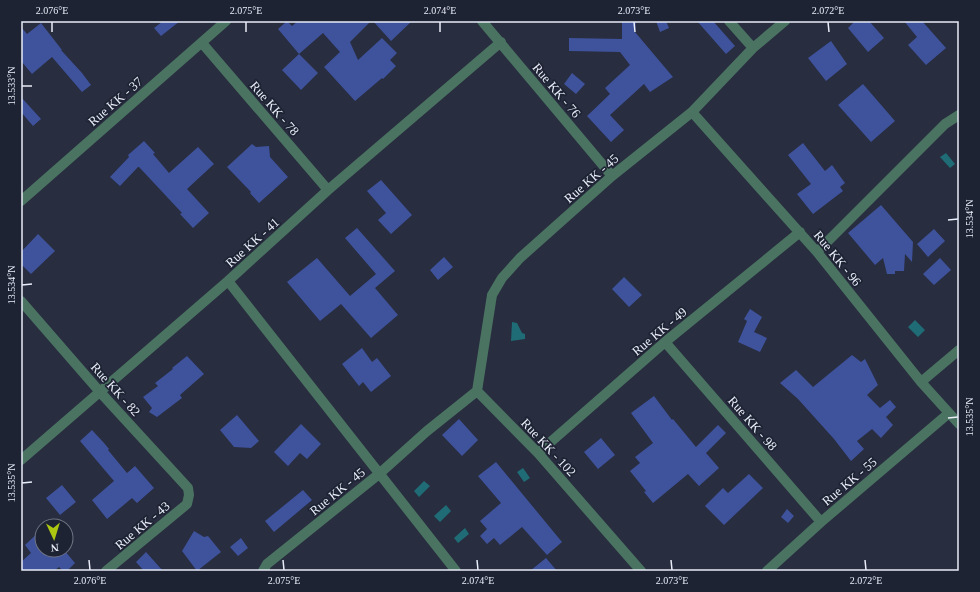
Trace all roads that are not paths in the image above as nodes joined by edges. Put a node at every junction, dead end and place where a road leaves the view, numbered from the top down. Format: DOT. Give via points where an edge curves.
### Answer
graph roads {
  1 [pos="226,21"];
  2 [pos="482,21"];
  3 [pos="729,21"];
  4 [pos="785,21"];
  5 [pos="501,42"];
  6 [pos="202,43"];
  7 [pos="753,48"];
  8 [pos="692,112"];
  9 [pos="959,116"];
  10 [pos="612,176"];
  11 [pos="328,190"];
  12 [pos="21,201"];
  13 [pos="800,232"];
  14 [pos="818,252"];
  15 [pos="228,281"];
  16 [pos="21,301"];
  17 [pos="665,342"];
  18 [pos="959,350"];
  19 [pos="921,382"];
  20 [pos="477,391"];
  21 [pos="100,392"];
  22 [pos="949,413"];
  23 [pos="959,424"];
  24 [pos="538,453"];
  25 [pos="21,460"];
  26 [pos="379,474"];
  27 [pos="189,495"];
  28 [pos="821,522"];
  29 [pos="106,571"];
  30 [pos="263,571"];
  31 [pos="456,571"];
  32 [pos="641,571"];
  33 [pos="767,571"];
  1 -- 6 [label="street, Rue KK - 37"];
  2 -- 5 [label="street, Rue KK - 76"];
  3 -- 7 [label="street"];
  4 -- 7 [label="street, Rue KK - 45"];
  5 -- 10 [label="street, Rue KK - 76"];
  5 -- 11 [label="street, Rue KK - 41"];
  6 -- 11 [label="street, Rue KK - 78"];
  6 -- 12 [label="street, Rue KK - 37"];
  7 -- 8 [label="street, Rue KK - 45"];
  8 -- 10 [label="street, Rue KK - 45"];
  8 -- 13 [label="street, Rue KK - 96"];
  9 -- 14 [label="street" via="945,124"];
  10 -- 20 [label="street, Rue KK - 45" via="520,258 502,278 492,294"];
  11 -- 15 [label="street, Rue KK - 41"];
  13 -- 14 [label="street, Rue KK - 96"];
  13 -- 17 [label="street, Rue KK - 49"];
  14 -- 19 [label="street, Rue KK - 96"];
  15 -- 21 [label="street, Rue KK - 41"];
  15 -- 26 [label="street"];
  16 -- 21 [label="street, Rue KK - 82"];
  17 -- 24 [label="street, Rue KK - 49"];
  17 -- 28 [label="street, Rue KK - 98"];
  18 -- 19 [label="street"];
  19 -- 22 [label="street, Rue KK - 96"];
  20 -- 24 [label="street, Rue KK - 102"];
  20 -- 26 [label="street, Rue KK - 45"];
  21 -- 25 [label="street, Rue KK - 41"];
  21 -- 27 [label="street, Rue KK - 82" via="188,488"];
  22 -- 23 [label="street, Rue KK - 96"];
  22 -- 28 [label="street, Rue KK - 55"];
  24 -- 32 [label="street, Rue KK - 102"];
  26 -- 30 [label="street, Rue KK - 45" via="267,564"];
  26 -- 31 [label="street"];
  27 -- 29 [label="street, Rue KK - 43" via="187,504"];
  28 -- 33 [label="street, Rue KK - 55"];
}
